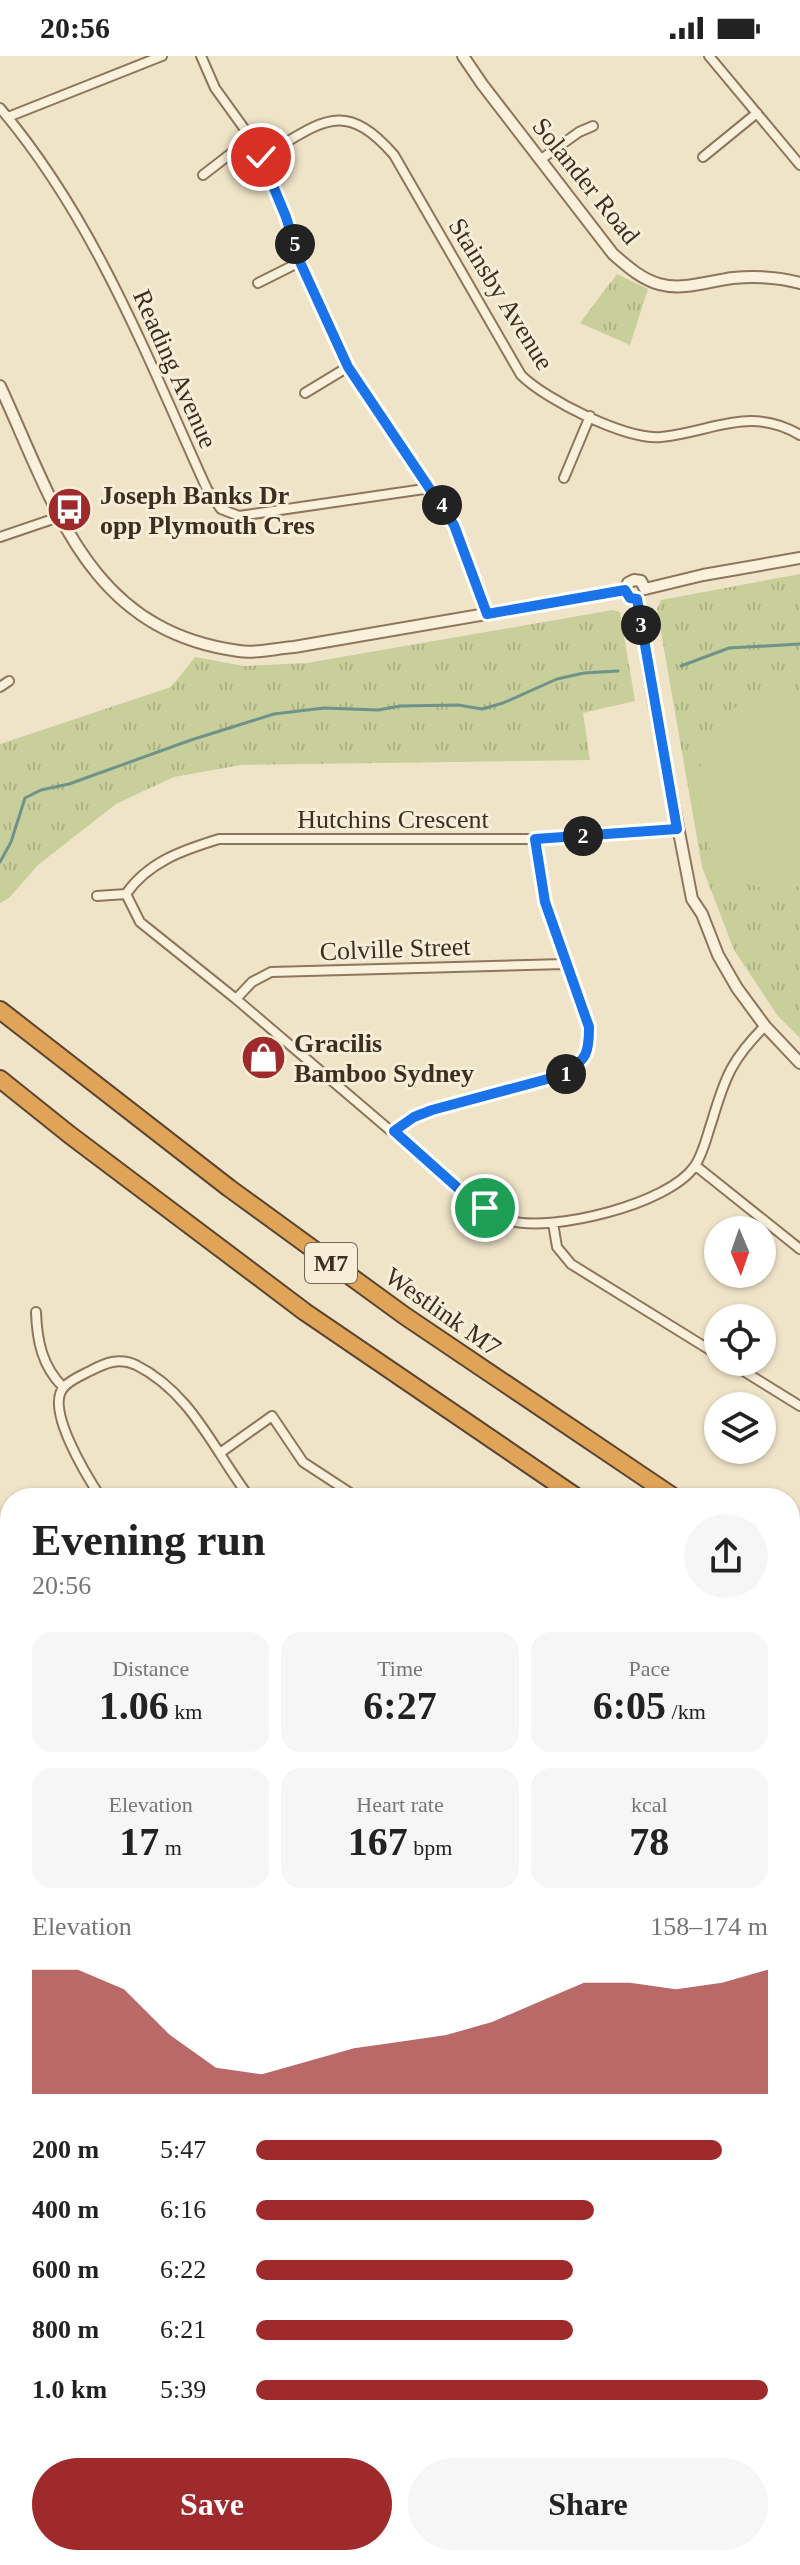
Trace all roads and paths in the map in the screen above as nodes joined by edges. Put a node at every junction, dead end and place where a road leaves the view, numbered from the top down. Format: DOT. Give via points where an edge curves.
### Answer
graph roads {
  1 [pos="162,56"];
  2 [pos="201,56"];
  3 [pos="463,56"];
  4 [pos="709,56"];
  5 [pos="0,108"];
  6 [pos="757,113"];
  7 [pos="8,117"];
  8 [pos="593,126"];
  9 [pos="251,138"];
  10 [pos="261,157"];
  11 [pos="703,157"];
  12 [pos="540,160"];
  13 [pos="800,165"];
  14 [pos="203,175"];
  15 [pos="300,262"];
  16 [pos="258,283"];
  17 [pos="800,283"];
  18 [pos="348,367"];
  19 [pos="0,386"];
  20 [pos="305,393"];
  21 [pos="590,416"];
  22 [pos="800,435"];
  23 [pos="564,478"];
  24 [pos="431,488"];
  25 [pos="59,517"];
  26 [pos="0,537"];
  27 [pos="800,558"];
  28 [pos="645,589"];
  29 [pos="625,590"];
  30 [pos="637,599"];
  31 [pos="487,614"];
  32 [pos="9,681"];
  33 [pos="0,687"];
  34 [pos="677,829"];
  35 [pos="535,839"];
  36 [pos="126,894"];
  37 [pos="97,896"];
  38 [pos="565,964"];
  39 [pos="236,999"];
  40 [pos="0,1010"];
  41 [pos="765,1026"];
  42 [pos="800,1063"];
  43 [pos="0,1079"];
  44 [pos="394,1131"];
  45 [pos="696,1166"];
  46 [pos="553,1223"];
  47 [pos="800,1249"];
  48 [pos="36,1312"];
  49 [pos="704,1346"];
  50 [pos="752,1376"];
  51 [pos="63,1387"];
  52 [pos="800,1406"];
  53 [pos="220,1453"];
  54 [pos="94,1488"];
  55 [pos="243,1488"];
  56 [pos="343,1488"];
  57 [pos="563,1488"];
  58 [pos="660,1488"];
  1 -- 7 [label="street"];
  2 -- 9 [label="street" via="215,88"];
  3 -- 12 [label="street, Solander Road"];
  4 -- 6 [label="street"];
  5 -- 7 [label="street, Reading Avenue"];
  6 -- 11 [label="street"];
  6 -- 13 [label="street"];
  7 -- 24 [label="street, Reading Avenue" via="68,200 118,290 207,489 221,509 239,516"];
  8 -- 12 [label="street"];
  9 -- 10 [label="street"];
  9 -- 14 [label="street"];
  10 -- 15 [label="street"];
  10 -- 21 [label="street, Stainsby Avenue" via="328,119 350,121 375,133 394,155 521,375 535,390"];
  12 -- 17 [label="street, Solander Road" via="613,254 638,275 672,286 745,278"];
  15 -- 16 [label="street"];
  15 -- 18 [label="street"];
  18 -- 20 [label="street"];
  18 -- 24 [label="street"];
  19 -- 25 [label="street"];
  21 -- 22 [label="street, Stainsby Avenue" via="646,436 742,420 784,426"];
  21 -- 23 [label="street"];
  24 -- 31 [label="street" via="454,525"];
  25 -- 26 [label="street"];
  25 -- 31 [label="street" via="90,568 127,605 182,636 236,651 314,644"];
  27 -- 28 [label="street"];
  28 -- 29 [label="street" via="634,580"];
  28 -- 30 [label="street"];
  29 -- 30 [label="street"];
  29 -- 31 [label="street"];
  30 -- 34 [label="street"];
  32 -- 33 [label="street"];
  34 -- 35 [label="street, Hutchins Crescent"];
  34 -- 41 [label="street" via="694,906 727,970"];
  35 -- 36 [label="street, Hutchins Crescent" via="219,839 145,871"];
  35 -- 38 [label="street" via="545,902"];
  36 -- 37 [label="street"];
  36 -- 39 [label="street" via="140,922"];
  38 -- 39 [label="street, Colville Street" via="271,972"];
  38 -- 44 [label="street" via="589,1027 589,1049 582,1062 566,1074 432,1110"];
  39 -- 44 [label="street"];
  40 -- 58 [label="highway, Westlink M7 / M7" via="405,1316"];
  41 -- 42 [label="street"];
  41 -- 45 [label="street" via="728,1072"];
  43 -- 57 [label="highway, M7" via="305,1312"];
  44 -- 46 [label="street" via="485,1208 509,1221"];
  45 -- 46 [label="street" via="654,1198"];
  45 -- 47 [label="street"];
  46 -- 49 [label="street" via="557,1247 571,1264"];
  48 -- 51 [label="street" via="37,1337 49,1374"];
  50 -- 52 [label="street"];
  51 -- 53 [label="street" via="110,1361 133,1363 189,1406"];
  51 -- 54 [label="street" via="60,1415"];
  53 -- 55 [label="street"];
  53 -- 56 [label="street" via="272,1416 303,1462"];
}
